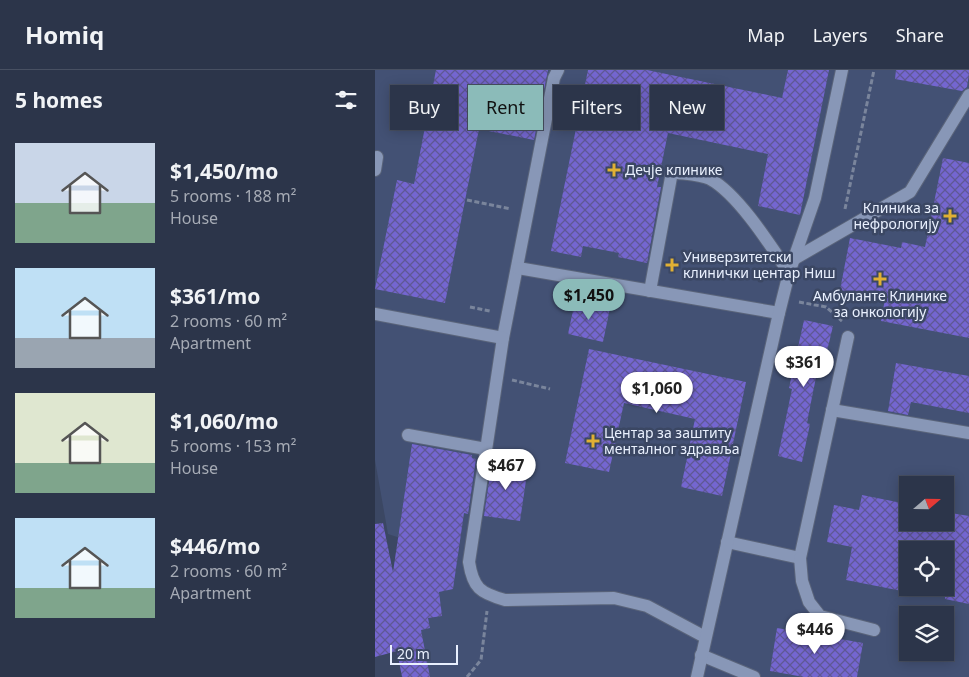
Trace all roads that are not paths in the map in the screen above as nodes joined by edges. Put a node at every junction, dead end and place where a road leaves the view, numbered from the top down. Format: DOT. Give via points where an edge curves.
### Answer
graph roads {
  1 [pos="558,70"];
  2 [pos="842,70"];
  3 [pos="969,95"];
  4 [pos="377,157"];
  5 [pos="375,170"];
  6 [pos="794,259"];
  7 [pos="518,268"];
  8 [pos="789,273"];
  9 [pos="650,291"];
  10 [pos="779,313"];
  11 [pos="375,314"];
  12 [pos="503,338"];
  13 [pos="848,338"];
  14 [pos="832,410"];
  15 [pos="969,433"];
  16 [pos="408,435"];
  17 [pos="486,449"];
  18 [pos="727,542"];
  19 [pos="800,558"];
  20 [pos="874,630"];
  21 [pos="705,637"];
  22 [pos="701,655"];
  23 [pos="697,677"];
  24 [pos="754,677"];
  1 -- 7 [label="lane"];
  2 -- 6 [label="lane" via="815,198"];
  3 -- 6 [label="lane" via="910,192"];
  4 -- 5 [label="lane"];
  6 -- 8 [label="lane"];
  7 -- 9 [label="lane"];
  7 -- 12 [label="lane"];
  8 -- 9 [label="lane" via="730,194 709,178 672,172"];
  8 -- 10 [label="lane"];
  9 -- 10 [label="lane"];
  10 -- 18 [label="lane"];
  11 -- 12 [label="lane"];
  12 -- 17 [label="lane"];
  13 -- 14 [label="lane"];
  14 -- 15 [label="lane"];
  14 -- 19 [label="lane"];
  16 -- 17 [label="lane"];
  17 -- 21 [label="lane" via="469,562 471,576 478,588 489,596 505,600 614,598 647,606"];
  18 -- 19 [label="lane"];
  18 -- 21 [label="lane"];
  19 -- 20 [label="lane" via="801,581 809,602 820,616"];
  21 -- 22 [label="lane"];
  22 -- 23 [label="lane"];
  22 -- 24 [label="lane"];
}
